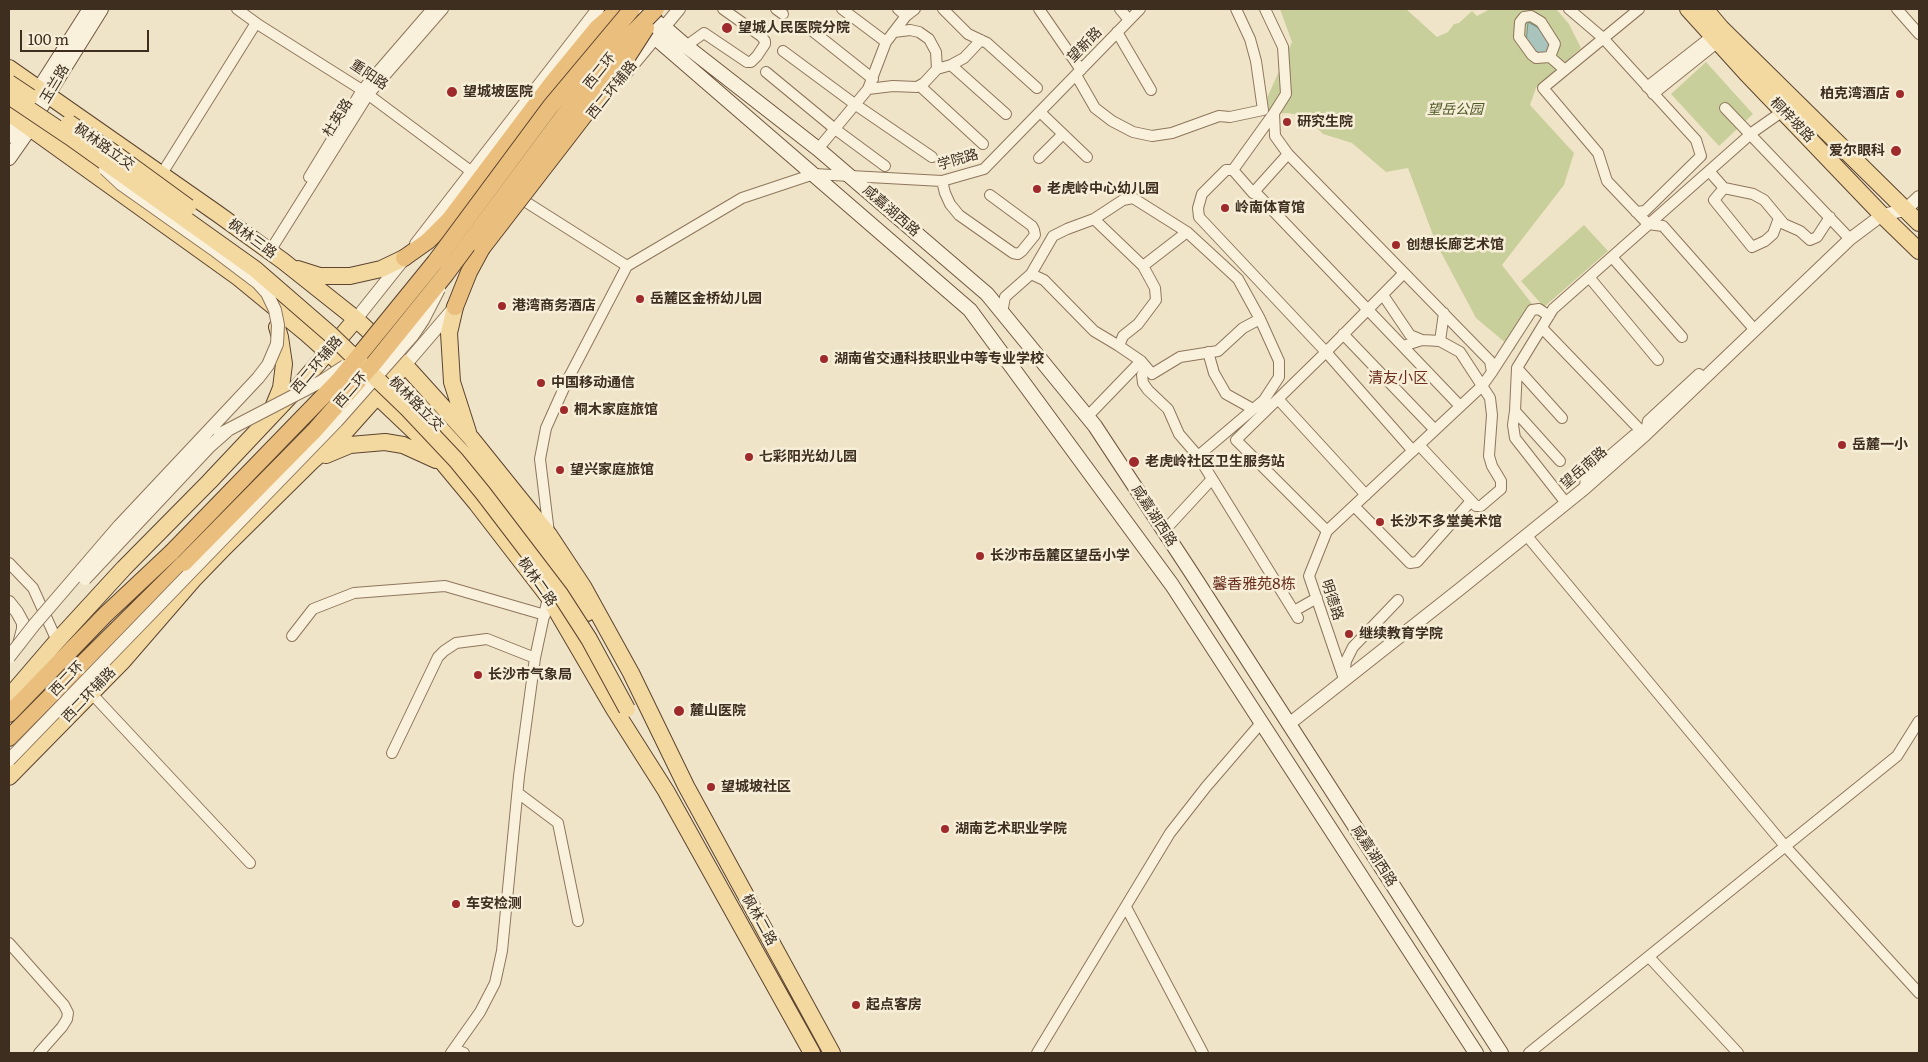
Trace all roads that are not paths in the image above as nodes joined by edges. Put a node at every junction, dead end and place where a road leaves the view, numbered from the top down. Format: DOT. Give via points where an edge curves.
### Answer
graph roads {
  1 [pos="90,9"];
  2 [pos="101,9"];
  3 [pos="238,9"];
  4 [pos="245,9"];
  5 [pos="432,9"];
  6 [pos="443,9"];
  7 [pos="598,9"];
  8 [pos="620,9"];
  9 [pos="632,9"];
  10 [pos="637,9"];
  11 [pos="657,9"];
  12 [pos="679,9"];
  13 [pos="724,9"];
  14 [pos="842,9"];
  15 [pos="898,9"];
  16 [pos="915,9"];
  17 [pos="943,9"];
  18 [pos="1039,9"];
  19 [pos="1120,9"];
  20 [pos="1140,9"];
  21 [pos="1236,9"];
  22 [pos="1265,9"];
  23 [pos="1569,9"];
  24 [pos="1639,9"];
  25 [pos="1688,9"];
  26 [pos="1705,9"];
  27 [pos="1897,9"];
  28 [pos="906,16"];
  29 [pos="1129,20"];
  30 [pos="258,24"];
  31 [pos="805,24"];
  32 [pos="659,32"];
  33 [pos="894,32"];
  34 [pos="1117,32"];
  35 [pos="1919,34"];
  36 [pos="1603,38"];
  37 [pos="1715,39"];
  38 [pos="981,40"];
  39 [pos="886,42"];
  40 [pos="686,46"];
  41 [pos="783,51"];
  42 [pos="1550,56"];
  43 [pos="951,65"];
  44 [pos="9,68"];
  45 [pos="937,69"];
  46 [pos="1565,70"];
  47 [pos="766,72"];
  48 [pos="1078,72"];
  49 [pos="873,79"];
  50 [pos="9,83"];
  51 [pos="920,86"];
  52 [pos="1037,88"];
  53 [pos="868,89"];
  54 [pos="1150,90"];
  55 [pos="366,91"];
  56 [pos="1650,91"];
  57 [pos="43,92"];
  58 [pos="9,96"];
  59 [pos="1051,100"];
  60 [pos="856,105"];
  61 [pos="1725,108"];
  62 [pos="1783,111"];
  63 [pos="1040,112"];
  64 [pos="1274,113"];
  65 [pos="1006,114"];
  66 [pos="19,121"];
  67 [pos="835,129"];
  68 [pos="1062,134"];
  69 [pos="1750,135"];
  70 [pos="9,136"];
  71 [pos="70,137"];
  72 [pos="983,144"];
  73 [pos="818,148"];
  74 [pos="1288,154"];
  75 [pos="932,157"];
  76 [pos="1087,157"];
  77 [pos="9,158"];
  78 [pos="1039,158"];
  79 [pos="885,166"];
  80 [pos="1233,170"];
  81 [pos="473,171"];
  82 [pos="1709,171"];
  83 [pos="814,174"];
  84 [pos="163,176"];
  85 [pos="850,176"];
  86 [pos="942,181"];
  87 [pos="1724,188"];
  88 [pos="1253,193"];
  89 [pos="990,195"];
  90 [pos="1919,197"];
  91 [pos="526,202"];
  92 [pos="1906,210"];
  93 [pos="1636,212"];
  94 [pos="1882,215"];
  95 [pos="1830,216"];
  96 [pos="1779,218"];
  97 [pos="1094,219"];
  98 [pos="1919,223"];
  99 [pos="1648,224"];
  100 [pos="1187,232"];
  101 [pos="1900,232"];
  102 [pos="1850,239"];
  103 [pos="267,250"];
  104 [pos="1919,251"];
  105 [pos="1612,257"];
  106 [pos="404,258"];
  107 [pos="283,261"];
  108 [pos="627,266"];
  109 [pos="1143,266"];
  110 [pos="1404,273"];
  111 [pos="446,274"];
  112 [pos="1031,274"];
  113 [pos="1589,277"];
  114 [pos="239,278"];
  115 [pos="1383,295"];
  116 [pos="455,307"];
  117 [pos="1368,310"];
  118 [pos="1444,312"];
  119 [pos="1002,313"];
  120 [pos="1550,316"];
  121 [pos="356,319"];
  122 [pos="1260,320"];
  123 [pos="1542,328"];
  124 [pos="1755,330"];
  125 [pos="1344,334"];
  126 [pos="1682,337"];
  127 [pos="1422,340"];
  128 [pos="1440,341"];
  129 [pos="1119,346"];
  130 [pos="1403,346"];
  131 [pos="364,350"];
  132 [pos="328,352"];
  133 [pos="1208,352"];
  134 [pos="1326,352"];
  135 [pos="1658,360"];
  136 [pos="1144,365"];
  137 [pos="405,366"];
  138 [pos="1518,368"];
  139 [pos="1492,372"];
  140 [pos="1699,374"];
  141 [pos="1482,386"];
  142 [pos="378,397"];
  143 [pos="1278,399"];
  144 [pos="1460,406"];
  145 [pos="1253,409"];
  146 [pos="1515,411"];
  147 [pos="1087,417"];
  148 [pos="1562,418"];
  149 [pos="260,426"];
  150 [pos="1435,430"];
  151 [pos="227,431"];
  152 [pos="1645,435"];
  153 [pos="471,438"];
  154 [pos="195,445"];
  155 [pos="1416,448"];
  156 [pos="1198,456"];
  157 [pos="1560,461"];
  158 [pos="311,462"];
  159 [pos="443,463"];
  160 [pos="1212,479"];
  161 [pos="1366,495"];
  162 [pos="1471,501"];
  163 [pos="1566,503"];
  164 [pos="1354,506"];
  165 [pos="1164,531"];
  166 [pos="1327,531"];
  167 [pos="549,535"];
  168 [pos="1527,536"];
  169 [pos="9,564"];
  170 [pos="548,596"];
  171 [pos="1317,598"];
  172 [pos="1398,600"];
  173 [pos="9,602"];
  174 [pos="545,615"];
  175 [pos="292,636"];
  176 [pos="57,640"];
  177 [pos="18,647"];
  178 [pos="9,656"];
  179 [pos="535,658"];
  180 [pos="1344,679"];
  181 [pos="92,693"];
  182 [pos="9,697"];
  183 [pos="630,705"];
  184 [pos="9,714"];
  185 [pos="1919,721"];
  186 [pos="1262,723"];
  187 [pos="1289,724"];
  188 [pos="9,738"];
  189 [pos="392,754"];
  190 [pos="9,760"];
  191 [pos="9,777"];
  192 [pos="686,786"];
  193 [pos="666,791"];
  194 [pos="518,793"];
  195 [pos="1785,846"];
  196 [pos="250,863"];
  197 [pos="1126,907"];
  198 [pos="578,921"];
  199 [pos="9,943"];
  200 [pos="1649,957"];
  201 [pos="1919,994"];
  202 [pos="456,1052"];
  203 [pos="39,1053"];
  204 [pos="812,1053"];
  205 [pos="832,1053"];
  206 [pos="1037,1053"];
  207 [pos="1203,1053"];
  208 [pos="1476,1053"];
  209 [pos="1501,1053"];
  210 [pos="1529,1053"];
  211 [pos="1738,1053"];
  1 -- 57 [label="main road, 玉兰路"];
  2 -- 57 [label="main road, 玉兰路"];
  3 -- 30 [label="street, 重阳路"];
  4 -- 55 [label="street, 重阳路"];
  5 -- 55 [label="street, 杜英路"];
  6 -- 55 [label="street, 杜英路"];
  7 -- 81 [label="street, 西二环辅路"];
  8 -- 32 [label="main road, 咸嘉湖西路"];
  8 -- 106 [label="highway" via="598,28 552,83 449,220"];
  9 -- 131 [label="highway, 西二环, bridge" via="550,107 435,262"];
  10 -- 32 [label="main road, 咸嘉湖西路"];
  11 -- 111 [label="highway, 西二环, bridge" via="620,46 562,118"];
  11 -- 116 [label="highway, bridge" via="617,73 482,248"];
  12 -- 32 [label="street, 西二环辅路"];
  13 -- 40 [label="street" via="765,41 751,62 704,33"];
  14 -- 39 [label="street"];
  15 -- 28 [label="street"];
  16 -- 28 [label="street"];
  17 -- 38 [label="street" via="968,34"];
  18 -- 48 [label="street"];
  19 -- 29 [label="street"];
  20 -- 29 [label="street, 望新路"];
  21 -- 48 [label="street" via="1256,61 1263,110 1219,116 1172,133 1152,136 1133,132 1095,108"];
  22 -- 64 [label="street" via="1283,47 1286,94"];
  23 -- 36 [label="street"];
  24 -- 36 [label="street"];
  25 -- 37 [label="main road, 桐梓坡路"];
  26 -- 92 [label="main road, 桐梓坡路"];
  27 -- 35 [label="street"];
  28 -- 33 [label="street"];
  29 -- 34 [label="street, 望新路"];
  30 -- 55 [label="street, 重阳路"];
  30 -- 84 [label="street" via="228,79"];
  31 -- 49 [label="street"];
  32 -- 40 [label="main road, 咸嘉湖西路"];
  32 -- 83 [label="main road, 咸嘉湖西路"];
  32 -- 91 [label="street, 西二环辅路" via="594,111"];
  33 -- 39 [label="street"];
  33 -- 45 [label="street" via="910,30 929,39 936,52"];
  34 -- 48 [label="street, 望新路"];
  34 -- 54 [label="street"];
  36 -- 46 [label="street"];
  36 -- 56 [label="street"];
  37 -- 56 [label="street"];
  37 -- 62 [label="main road, 桐梓坡路"];
  38 -- 43 [label="street" via="964,58"];
  38 -- 52 [label="street"];
  39 -- 49 [label="street"];
  40 -- 73 [label="main road, 咸嘉湖西路"];
  41 -- 60 [label="street"];
  42 -- 46 [label="street"];
  43 -- 45 [label="street"];
  43 -- 65 [label="street"];
  44 -- 57 [label="main road, 枫林三路"];
  45 -- 51 [label="street"];
  46 -- 93 [label="street" via="1543,88 1598,153 1607,180"];
  47 -- 67 [label="street"];
  48 -- 59 [label="street, 望新路"];
  49 -- 53 [label="street"];
  50 -- 183 [label="main road, 枫林路立交, bridge" via="114,153 263,264 359,347 416,402 496,490 553,564 586,611"];
  51 -- 53 [label="street"];
  51 -- 72 [label="street"];
  53 -- 60 [label="street"];
  55 -- 81 [label="street, 重阳路"];
  55 -- 103 [label="street, 杜英路"];
  56 -- 93 [label="street" via="1696,140 1701,156 1645,212"];
  57 -- 66 [label="main road, 玉兰路"];
  57 -- 84 [label="main road, 枫林三路"];
  58 -- 71 [label="main road, 枫林路立交, bridge"];
  59 -- 63 [label="street, 学院路"];
  60 -- 67 [label="street"];
  60 -- 75 [label="street"];
  61 -- 69 [label="street"];
  62 -- 69 [label="street"];
  62 -- 94 [label="main road, 桐梓坡路"];
  63 -- 68 [label="street"];
  63 -- 86 [label="street, 学院路" via="984,169"];
  64 -- 74 [label="street" via="1275,136"];
  64 -- 80 [label="street"];
  66 -- 70 [label="main road, 玉兰路"];
  66 -- 77 [label="main road, 玉兰路"];
  66 -- 114 [label="main road"];
  67 -- 73 [label="street"];
  67 -- 79 [label="street"];
  68 -- 76 [label="street"];
  68 -- 78 [label="street"];
  69 -- 82 [label="street"];
  69 -- 95 [label="street"];
  71 -- 154 [label="street, bridge" via="121,184 252,278 266,293 275,310 277,344 268,365"];
  71 -- 183 [label="main road, 枫林路立交, bridge" via="254,269 330,334 408,409 483,493 560,594"];
  73 -- 85 [label="main road, 咸嘉湖西路"];
  74 -- 88 [label="street"];
  74 -- 110 [label="street"];
  80 -- 88 [label="street"];
  80 -- 134 [label="street" via="1223,172 1202,194 1199,217"];
  81 -- 106 [label="street, 西二环辅路"];
  82 -- 87 [label="street"];
  82 -- 99 [label="street"];
  83 -- 85 [label="street, 学院路"];
  83 -- 108 [label="street" via="742,198"];
  83 -- 186 [label="main road, 咸嘉湖西路" via="970,310 1172,585"];
  84 -- 103 [label="main road, 枫林三路"];
  85 -- 86 [label="street, 学院路"];
  85 -- 119 [label="main road, 咸嘉湖西路" via="987,294"];
  86 -- 89 [label="street" via="950,204 959,215 1018,254 1036,235 1034,230"];
  87 -- 96 [label="street" via="1754,194 1764,200"];
  87 -- 96 [label="street" via="1714,200 1752,247 1765,242 1773,234"];
  88 -- 117 [label="street"];
  90 -- 92 [label="street"];
  91 -- 108 [label="street"];
  91 -- 116 [label="street, 西二环辅路" via="483,260"];
  92 -- 94 [label="street"];
  92 -- 98 [label="main road, 桐梓坡路"];
  92 -- 101 [label="street"];
  93 -- 99 [label="street"];
  94 -- 101 [label="main road, 桐梓坡路"];
  94 -- 102 [label="street, 望岳南路"];
  95 -- 96 [label="street" via="1817,237 1810,240"];
  95 -- 102 [label="street"];
  97 -- 100 [label="street" via="1123,200 1133,198"];
  97 -- 109 [label="street"];
  97 -- 112 [label="street" via="1053,236"];
  99 -- 105 [label="street"];
  99 -- 124 [label="street" via="1664,226"];
  100 -- 109 [label="street"];
  100 -- 122 [label="street" via="1238,278"];
  101 -- 104 [label="main road, 桐梓坡路"];
  102 -- 124 [label="street, 望岳南路"];
  103 -- 107 [label="main road, 枫林三路"];
  105 -- 113 [label="street"];
  105 -- 126 [label="street"];
  106 -- 107 [label="main road" via="381,269 350,276 320,276"];
  106 -- 121 [label="street, 西二环辅路"];
  107 -- 121 [label="main road, 枫林三路"];
  108 -- 167 [label="street" via="546,428 540,460"];
  109 -- 129 [label="street" via="1155,288 1156,300 1138,324 1123,336"];
  110 -- 115 [label="street"];
  110 -- 118 [label="street"];
  111 -- 188 [label="highway, 西二环, bridge" via="344,398"];
  111 -- 190 [label="street, bridge" via="413,336 338,421"];
  112 -- 119 [label="street" via="1005,297"];
  112 -- 129 [label="street" via="1044,280 1094,331"];
  113 -- 120 [label="street" via="1553,309"];
  113 -- 135 [label="street"];
  114 -- 132 [label="main road"];
  114 -- 149 [label="main road" via="276,324 284,354 281,388 275,405"];
  115 -- 117 [label="street"];
  115 -- 127 [label="street" via="1410,335"];
  116 -- 137 [label="street, 西二环辅路"];
  116 -- 153 [label="main road" via="449,333 452,382"];
  117 -- 125 [label="street"];
  117 -- 130 [label="street"];
  118 -- 128 [label="street"];
  118 -- 139 [label="street" via="1490,361"];
  119 -- 147 [label="main road, 咸嘉湖西路"];
  120 -- 123 [label="street"];
  120 -- 139 [label="street" via="1538,309 1532,310"];
  121 -- 132 [label="main road, 西二环辅路"];
  121 -- 137 [label="main road, 枫林三路"];
  122 -- 133 [label="street" via="1243,328 1218,351"];
  122 -- 145 [label="street" via="1279,361 1279,377 1264,400"];
  123 -- 138 [label="street"];
  123 -- 152 [label="street"];
  124 -- 152 [label="street, 望岳南路"];
  125 -- 134 [label="street"];
  125 -- 150 [label="street"];
  127 -- 128 [label="street"];
  127 -- 130 [label="street"];
  128 -- 141 [label="street" via="1460,352"];
  129 -- 136 [label="street"];
  130 -- 144 [label="street"];
  131 -- 151 [label="street, bridge" via="322,381"];
  131 -- 184 [label="highway, 西二环, bridge" via="307,414"];
  132 -- 142 [label="main road"];
  132 -- 149 [label="main road, 西二环辅路"];
  133 -- 136 [label="street" via="1180,357 1152,374"];
  133 -- 145 [label="street" via="1226,394"];
  134 -- 143 [label="street"];
  134 -- 155 [label="street"];
  136 -- 147 [label="street"];
  136 -- 156 [label="street" via="1143,383 1168,409 1179,434"];
  137 -- 142 [label="main road, 西二环辅路"];
  137 -- 153 [label="main road, 枫林三路"];
  138 -- 146 [label="street"];
  138 -- 148 [label="street"];
  139 -- 141 [label="street"];
  140 -- 152 [label="street" via="1648,421"];
  141 -- 144 [label="street"];
  141 -- 162 [label="street" via="1490,398 1492,415 1489,456 1502,481 1501,489 1481,506"];
  142 -- 158 [label="main road, 西二环辅路"];
  142 -- 159 [label="main road, 枫林二路"];
  143 -- 161 [label="street"];
  143 -- 166 [label="street" via="1236,440"];
  144 -- 150 [label="street"];
  145 -- 156 [label="street"];
  146 -- 157 [label="street"];
  146 -- 163 [label="street" via="1513,425 1516,438"];
  147 -- 165 [label="main road, 咸嘉湖西路"];
  149 -- 176 [label="main road, 西二环辅路"];
  150 -- 155 [label="street"];
  151 -- 154 [label="street, bridge"];
  151 -- 177 [label="street, bridge"];
  152 -- 163 [label="street, 望岳南路"];
  153 -- 167 [label="main road, 枫林二路"];
  154 -- 177 [label="street, bridge" via="119,526"];
  155 -- 161 [label="street"];
  155 -- 162 [label="street"];
  156 -- 160 [label="street"];
  158 -- 159 [label="main road" via="350,444 385,442 403,445"];
  158 -- 181 [label="main road, 西二环辅路" via="212,561"];
  159 -- 170 [label="main road, 枫林二路"];
  160 -- 165 [label="street"];
  160 -- 171 [label="street" via="1296,614"];
  161 -- 164 [label="street"];
  162 -- 164 [label="street" via="1417,562 1410,563"];
  163 -- 168 [label="street, 望岳南路"];
  164 -- 166 [label="street"];
  165 -- 187 [label="main road, 咸嘉湖西路"];
  166 -- 171 [label="street, 明德路" via="1309,576"];
  167 -- 192 [label="main road, 枫林二路" via="608,630"];
  168 -- 180 [label="street, 望岳南路"];
  168 -- 195 [label="street"];
  169 -- 176 [label="street" via="33,588"];
  170 -- 174 [label="street"];
  170 -- 193 [label="main road, 枫林二路"];
  171 -- 180 [label="street, 明德路"];
  172 -- 180 [label="street" via="1353,647 1346,661"];
  173 -- 177 [label="street" via="23,623"];
  174 -- 175 [label="street" via="445,586 354,593 313,609"];
  174 -- 179 [label="street"];
  176 -- 182 [label="main road, 西二环辅路"];
  177 -- 178 [label="street, bridge"];
  179 -- 189 [label="street" via="487,639 456,643 444,650"];
  179 -- 194 [label="street"];
  180 -- 187 [label="street, 望岳南路"];
  181 -- 191 [label="main road, 西二环辅路"];
  181 -- 196 [label="street"];
  183 -- 192 [label="main road, 枫林二路"];
  183 -- 193 [label="main road, 枫林二路"];
  185 -- 195 [label="street" via="1897,756"];
  186 -- 197 [label="street" via="1170,833"];
  186 -- 208 [label="main road, 咸嘉湖西路"];
  187 -- 209 [label="main road, 咸嘉湖西路"];
  192 -- 205 [label="main road, 枫林二路"];
  193 -- 204 [label="main road, 枫林二路"];
  194 -- 198 [label="street" via="558,823"];
  194 -- 202 [label="street" via="502,951 494,983"];
  195 -- 200 [label="street"];
  195 -- 201 [label="street"];
  197 -- 206 [label="street"];
  197 -- 207 [label="street"];
  199 -- 203 [label="street" via="68,1013 62,1027"];
  200 -- 210 [label="street"];
  200 -- 211 [label="street"];
}
